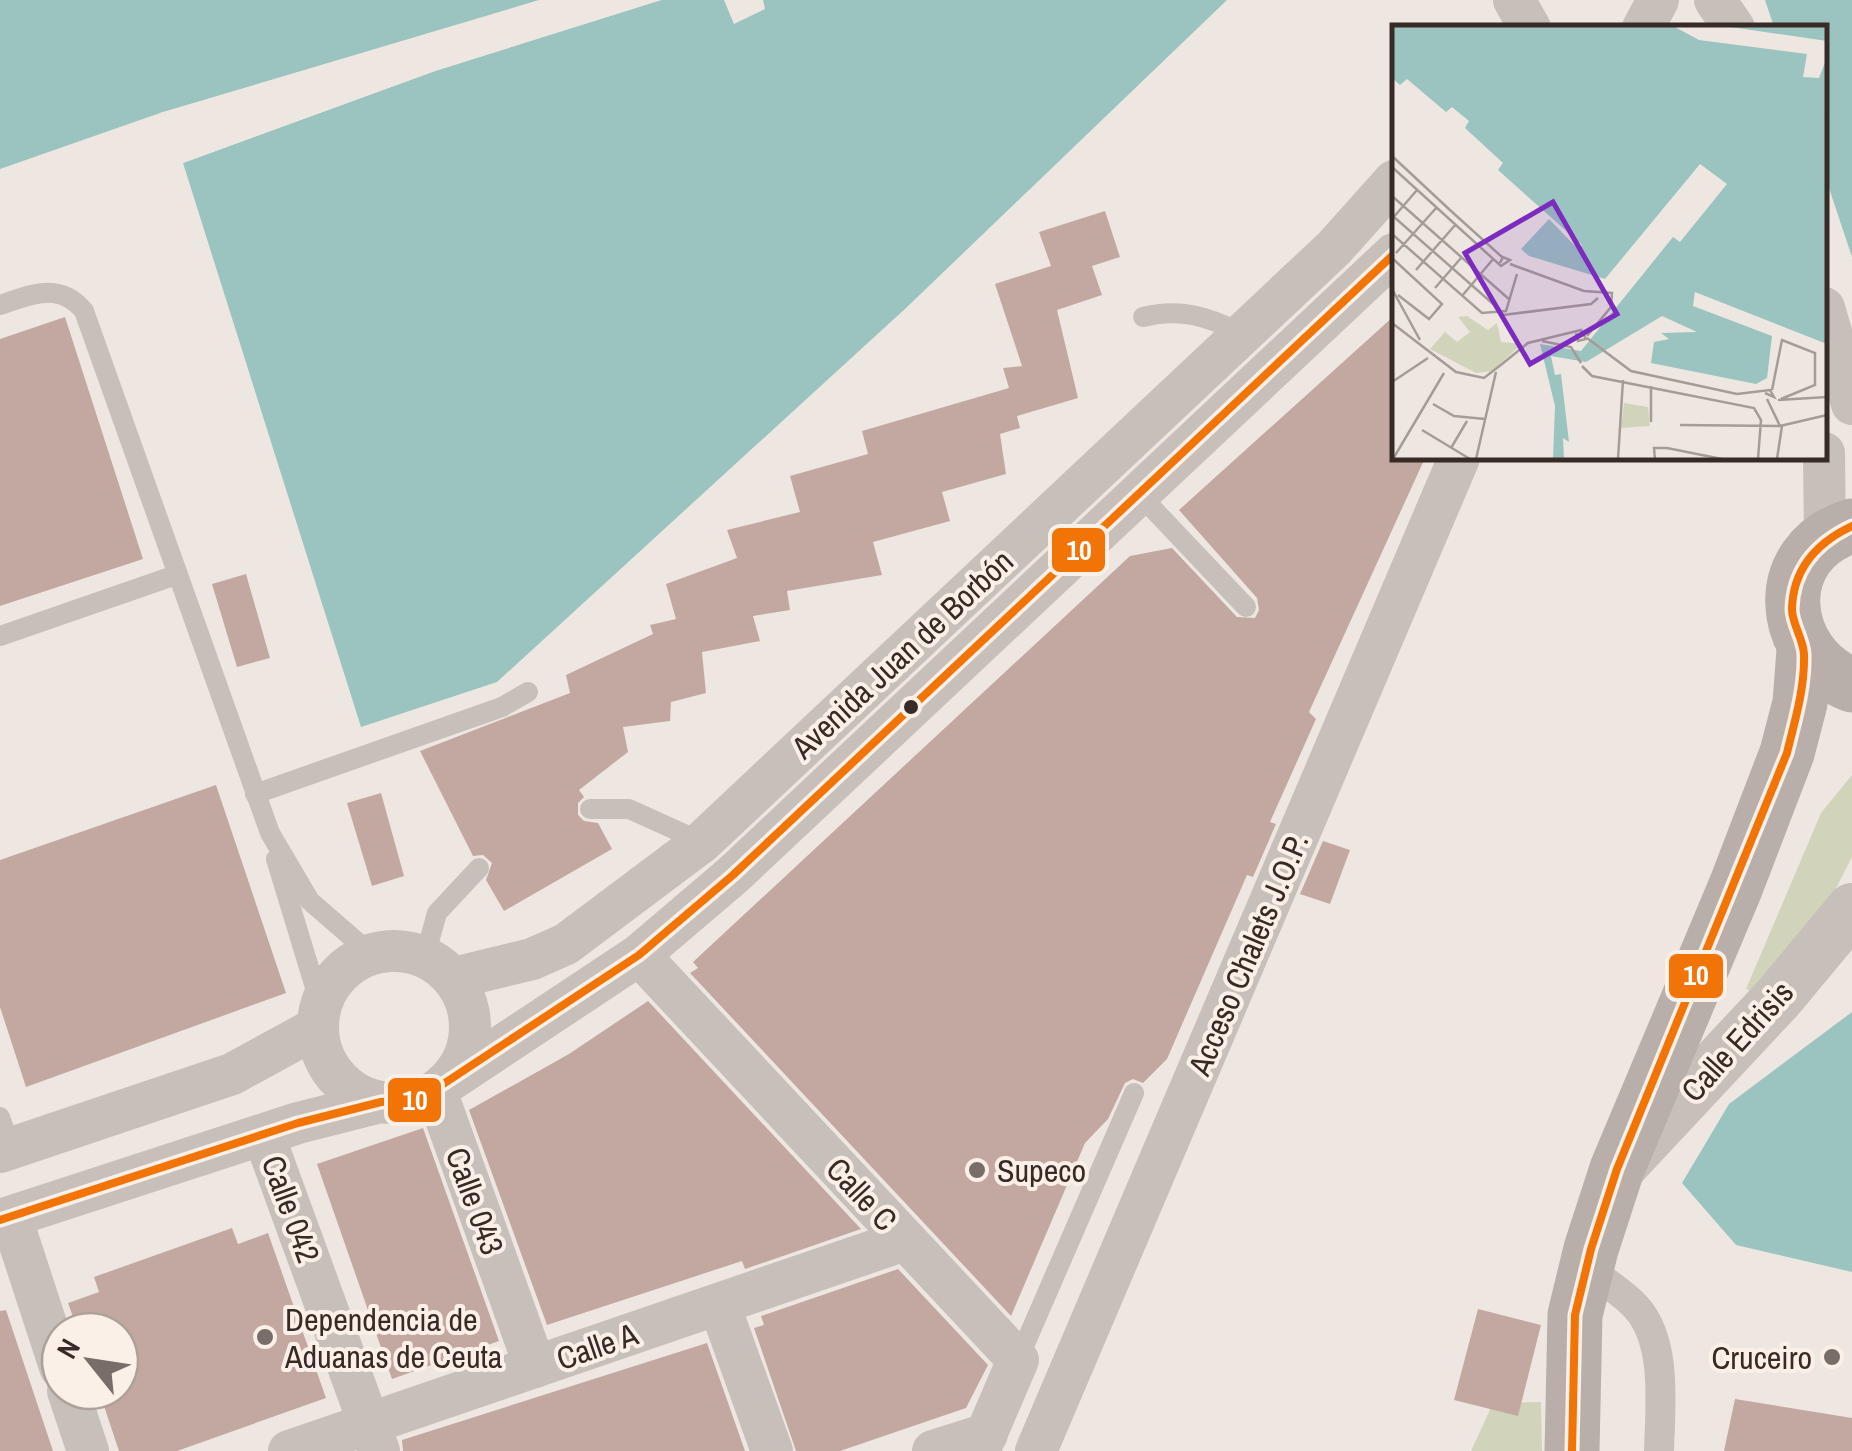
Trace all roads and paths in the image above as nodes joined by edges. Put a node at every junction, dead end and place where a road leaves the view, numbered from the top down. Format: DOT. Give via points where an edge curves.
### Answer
graph roads {
  1 [pos="1506,0"];
  2 [pos="1514,0"];
  3 [pos="1658,0"];
  4 [pos="1715,0"];
  5 [pos="1498,25"];
  6 [pos="1528,25"];
  7 [pos="1646,25"];
  8 [pos="1732,25"];
  9 [pos="1392,183"];
  10 [pos="1392,256"];
  11 [pos="0,305"];
  12 [pos="1143,317"];
  13 [pos="1827,318"];
  14 [pos="1241,333"];
  15 [pos="1852,404"];
  16 [pos="1458,460"];
  17 [pos="1825,460"];
  18 [pos="1138,493"];
  19 [pos="1838,533"];
  20 [pos="176,575"];
  21 [pos="1246,607"];
  22 [pos="0,636"];
  23 [pos="1804,650"];
  24 [pos="1852,686"];
  25 [pos="528,692"];
  26 [pos="255,794"];
  27 [pos="590,809"];
  28 [pos="270,832"];
  29 [pos="702,842"];
  30 [pos="480,868"];
  31 [pos="1852,909"];
  32 [pos="371,954"];
  33 [pos="639,954"];
  34 [pos="439,967"];
  35 [pos="320,1017"];
  36 [pos="441,1087"];
  37 [pos="1134,1093"];
  38 [pos="381,1102"];
  39 [pos="264,1136"];
  40 [pos="4,1139"];
  41 [pos="1617,1169"];
  42 [pos="5,1218"];
  43 [pos="905,1240"];
  44 [pos="1586,1268"];
  45 [pos="719,1304"];
  46 [pos="40,1313"];
  47 [pos="1018,1360"];
  48 [pos="535,1367"];
  49 [pos="75,1411"];
  50 [pos="374,1438"];
  51 [pos="983,1442"];
  52 [pos="88,1451"];
  53 [pos="289,1451"];
  54 [pos="772,1451"];
  55 [pos="933,1451"];
  56 [pos="1036,1451"];
  57 [pos="1572,1451"];
  58 [pos="1659,1451"];
  1 -- 5 [label="street"];
  2 -- 6 [label="street"];
  3 -- 7 [label="street"];
  4 -- 8 [label="street"];
  9 -- 14 [label="street, Avenida Juan de Borbón" via="1334,248"];
  10 -- 18 [label="street, Avenida Juan de Borbón"];
  11 -- 20 [label="lane" via="51,291 76,300 84,311"];
  12 -- 14 [label="lane" via="1171,310"];
  13 -- 15 [label="street"];
  14 -- 29 [label="street, Avenida Juan de Borbón"];
  16 -- 56 [label="street, Acceso Chalets J.O.P."];
  17 -- 19 [label="street"];
  18 -- 21 [label="lane"];
  18 -- 33 [label="street, Avenida Juan de Borbón" via="732,875"];
  19 -- 23 [label="main road" via="1800,570 1794,591"];
  20 -- 22 [label="lane"];
  20 -- 26 [label="lane"];
  23 -- 24 [label="main road"];
  23 -- 41 [label="main road" via="1787,753"];
  25 -- 26 [label="lane"];
  26 -- 28 [label="lane"];
  27 -- 29 [label="lane" via="629,809"];
  28 -- 32 [label="lane" via="310,902"];
  28 -- 35 [label="lane"];
  29 -- 34 [label="street, Avenida Juan de Borbón" via="566,944 514,965"];
  30 -- 34 [label="lane" via="437,913"];
  31 -- 41 [label="street, Calle Edrisis" via="1779,998"];
  32 -- 34 [label="street" via="407,951"];
  32 -- 35 [label="street" via="338,974"];
  33 -- 36 [label="street, Avenida Juan de Borbón"];
  33 -- 43 [label="street, Calle C"];
  34 -- 36 [label="street" via="466,998 471,1020 460,1065"];
  35 -- 38 [label="street" via="320,1045 336,1076"];
  35 -- 40 [label="street" via="232,1074"];
  36 -- 38 [label="street" via="419,1100"];
  36 -- 48 [label="street, Calle 043"];
  37 -- 47 [label="lane"];
  38 -- 39 [label="street"];
  39 -- 42 [label="street"];
  39 -- 50 [label="street, Calle 042"];
  41 -- 44 [label="main road"];
  42 -- 46 [label="street"];
  43 -- 45 [label="street, Calle A"];
  43 -- 47 [label="street, Calle C"];
  44 -- 57 [label="main road" via="1575,1315"];
  44 -- 58 [label="street" via="1648,1323 1661,1399"];
  45 -- 48 [label="street, Calle A"];
  45 -- 54 [label="street"];
  47 -- 51 [label="street"];
  48 -- 50 [label="street, Calle A"];
  49 -- 52 [label="street"];
  50 -- 53 [label="street, Calle A"];
  51 -- 55 [label="street"];
}
